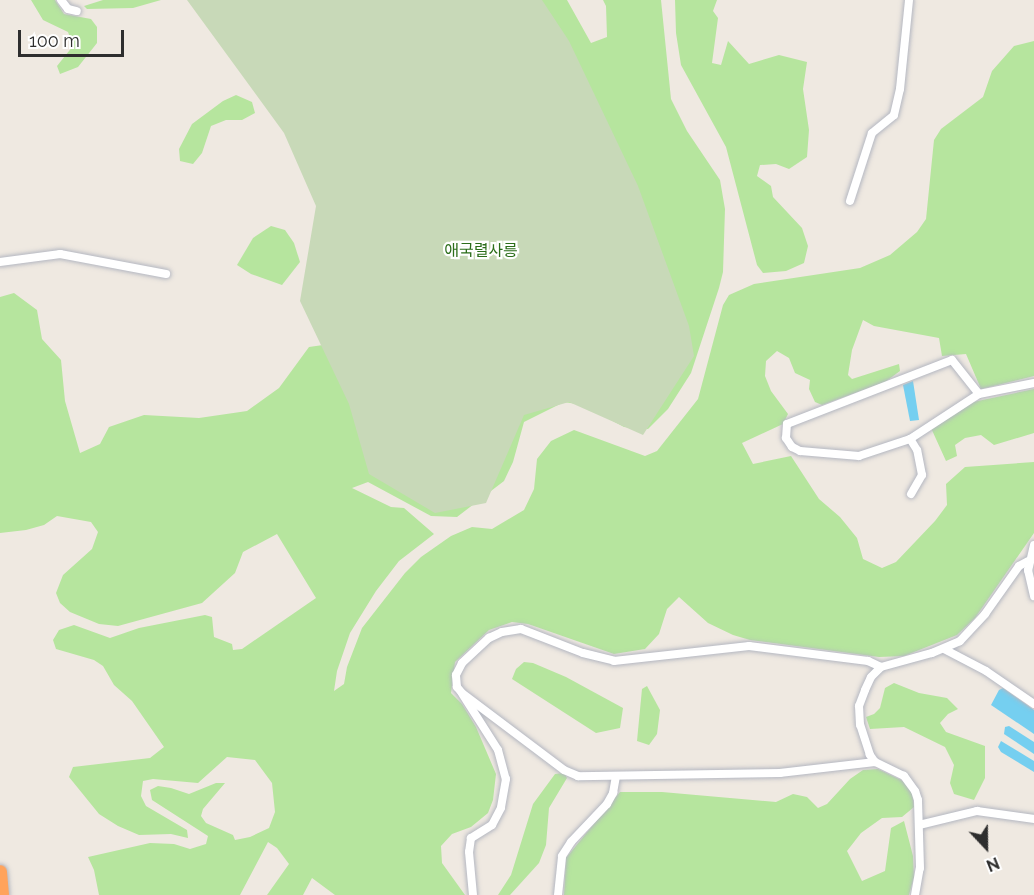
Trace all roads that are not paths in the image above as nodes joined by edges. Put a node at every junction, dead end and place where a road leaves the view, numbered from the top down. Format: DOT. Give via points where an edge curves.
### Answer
graph roads {
  1 [pos="61,0"];
  2 [pos="909,0"];
  3 [pos="77,11"];
  4 [pos="850,201"];
  5 [pos="0,262"];
  6 [pos="166,274"];
  7 [pos="1034,383"];
  8 [pos="979,394"];
  9 [pos="910,439"];
  10 [pos="911,494"];
  11 [pos="1034,545"];
  12 [pos="1028,561"];
  13 [pos="1034,596"];
  14 [pos="944,649"];
  15 [pos="881,667"];
  16 [pos="462,693"];
  17 [pos="1034,704"];
  18 [pos="875,762"];
  19 [pos="616,776"];
  20 [pos="1034,819"];
  21 [pos="919,825"];
  22 [pos="0,872"];
  23 [pos="2,895"];
  24 [pos="473,895"];
  25 [pos="558,895"];
  26 [pos="915,895"];
  1 -- 3 [label="street"];
  2 -- 4 [label="street" via="894,115 872,133"];
  5 -- 6 [label="street" via="60,255"];
  7 -- 8 [label="street"];
  8 -- 9 [label="street"];
  8 -- 9 [label="street" via="952,360 787,424 785,432 792,447 800,451 859,456"];
  9 -- 10 [label="street" via="917,450 922,475"];
  11 -- 12 [label="street"];
  12 -- 13 [label="street"];
  12 -- 14 [label="street" via="1018,566 985,614 960,640"];
  14 -- 15 [label="street"];
  14 -- 17 [label="street" via="986,671"];
  15 -- 16 [label="street" via="868,661 749,646 614,661 521,629 489,638 462,663 456,675"];
  15 -- 18 [label="street" via="871,677 859,706 860,725"];
  16 -- 19 [label="street" via="572,774"];
  16 -- 24 [label="street" via="498,750 506,779 501,808 492,825 471,838"];
  18 -- 19 [label="street" via="780,774"];
  18 -- 21 [label="street" via="897,771 910,783 918,800"];
  19 -- 25 [label="street" via="607,804 562,856"];
  20 -- 21 [label="street" via="977,811"];
  21 -- 26 [label="street" via="920,868"];
  22 -- 23 [label="highway"];
}
